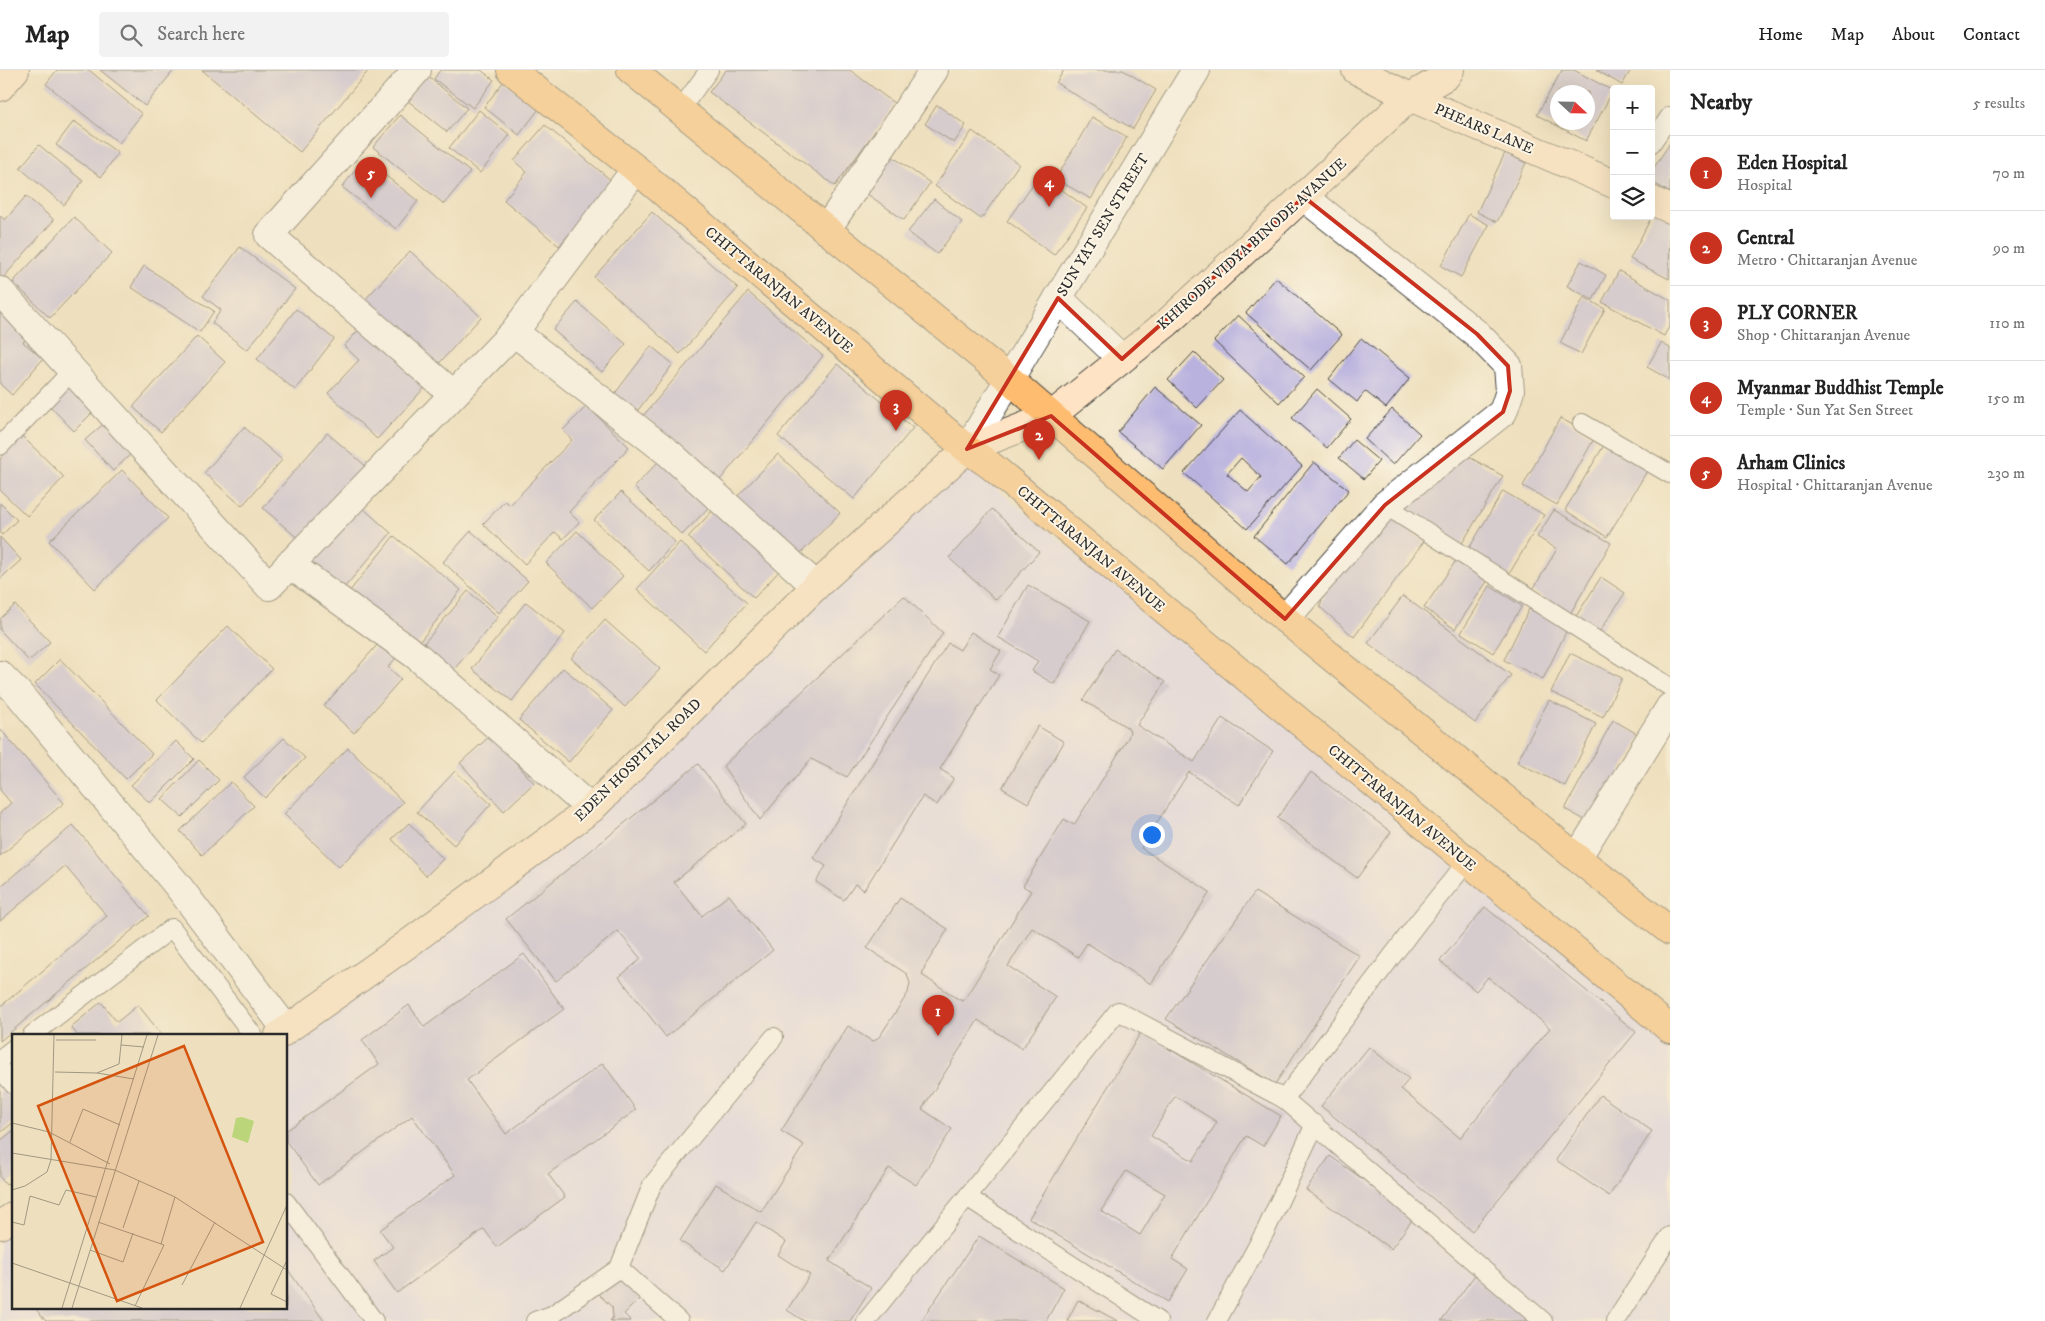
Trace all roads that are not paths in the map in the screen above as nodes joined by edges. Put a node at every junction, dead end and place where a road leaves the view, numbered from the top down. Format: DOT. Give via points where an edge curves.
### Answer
graph roads {
  1 [pos="15,70"];
  2 [pos="417,70"];
  3 [pos="511,70"];
  4 [pos="631,70"];
  5 [pos="709,70"];
  6 [pos="934,70"];
  7 [pos="1196,70"];
  8 [pos="1356,70"];
  9 [pos="1450,70"];
  10 [pos="0,87"];
  11 [pos="1410,97"];
  12 [pos="680,110"];
  13 [pos="1670,116"];
  14 [pos="1655,138"];
  15 [pos="636,170"];
  16 [pos="1610,182"];
  17 [pos="1304,197"];
  18 [pos="1655,202"];
  19 [pos="1670,209"];
  20 [pos="826,230"];
  21 [pos="0,291"];
  22 [pos="1058,298"];
  23 [pos="514,332"];
  24 [pos="1122,358"];
  25 [pos="72,370"];
  26 [pos="1009,379"];
  27 [pos="453,394"];
  28 [pos="1051,416"];
  29 [pos="1582,423"];
  30 [pos="0,446"];
  31 [pos="967,449"];
  32 [pos="1670,474"];
  33 [pos="1385,505"];
  34 [pos="289,564"];
  35 [pos="816,586"];
  36 [pos="1284,619"];
  37 [pos="0,675"];
  38 [pos="1670,687"];
  39 [pos="1670,707"];
  40 [pos="591,809"];
  41 [pos="1577,858"];
  42 [pos="1467,862"];
  43 [pos="1670,930"];
  44 [pos="1670,1029"];
  45 [pos="283,1032"];
  46 [pos="33,1034"];
  47 [pos="252,1034"];
  48 [pos="774,1037"];
  49 [pos="12,1050"];
  50 [pos="0,1059"];
  51 [pos="0,1069"];
  52 [pos="12,1083"];
  53 [pos="1284,1099"];
  54 [pos="1315,1124"];
  55 [pos="966,1197"];
  56 [pos="288,1205"];
  57 [pos="1670,1236"];
  58 [pos="618,1268"];
  59 [pos="374,1321"];
  60 [pos="535,1321"];
  61 [pos="679,1321"];
  62 [pos="866,1321"];
  63 [pos="1158,1321"];
  64 [pos="1217,1321"];
  65 [pos="1543,1321"];
  66 [pos="1615,1321"];
  1 -- 10 [label="street"];
  2 -- 27 [label="street" via="269,235"];
  3 -- 15 [label="main road, CHITTARANJAN AVENUE"];
  4 -- 12 [label="main road"];
  5 -- 12 [label="lane"];
  6 -- 20 [label="street"];
  7 -- 22 [label="street, SUN YAT SEN STREET"];
  8 -- 11 [label="street, PHEARS LANE"];
  9 -- 11 [label="street, KHIRODE VIDYA BINODE AVANUE" via="1446,76"];
  11 -- 16 [label="street, PHEARS LANE"];
  11 -- 17 [label="street, KHIRODE VIDYA BINODE AVANUE"];
  12 -- 20 [label="main road"];
  13 -- 14 [label="lane"];
  15 -- 23 [label="street"];
  15 -- 31 [label="main road, CHITTARANJAN AVENUE"];
  17 -- 24 [label="street, KHIRODE VIDYA BINODE AVANUE" via="1167,323"];
  17 -- 33 [label="street" via="1477,334 1508,366 1510,391 1503,412"];
  18 -- 19 [label="street"];
  20 -- 26 [label="main road"];
  21 -- 25 [label="street"];
  22 -- 24 [label="street"];
  22 -- 26 [label="street, SUN YAT SEN STREET"];
  23 -- 27 [label="street"];
  23 -- 35 [label="street" via="670,454"];
  24 -- 28 [label="street, KHIRODE VIDYA BINODE AVANUE"];
  25 -- 30 [label="lane"];
  25 -- 34 [label="street" via="269,586"];
  26 -- 28 [label="main road"];
  26 -- 31 [label="street, SUN YAT SEN STREET"];
  27 -- 34 [label="street"];
  28 -- 31 [label="street, KHIRODE VIDYA BINODE AVANUE"];
  28 -- 36 [label="main road"];
  29 -- 32 [label="lane"];
  31 -- 35 [label="street, EDEN HOSPITAL ROAD"];
  31 -- 42 [label="main road, CHITTARANJAN AVENUE"];
  33 -- 36 [label="street"];
  33 -- 38 [label="lane"];
  34 -- 40 [label="street" via="417,656"];
  35 -- 40 [label="street, EDEN HOSPITAL ROAD"];
  36 -- 41 [label="main road"];
  37 -- 45 [label="street" via="178,886"];
  39 -- 41 [label="street"];
  40 -- 45 [label="street, EDEN HOSPITAL ROAD"];
  41 -- 43 [label="main road"];
  42 -- 44 [label="main road, CHITTARANJAN AVENUE"];
  42 -- 53 [label="lane"];
  46 -- 47 [label="lane" via="172,928"];
  48 -- 58 [label="lane" via="652,1185"];
  49 -- 50 [label="lane"];
  51 -- 52 [label="lane"];
  53 -- 54 [label="lane"];
  53 -- 55 [label="lane" via="1118,1011"];
  54 -- 64 [label="lane" via="1266,1230"];
  54 -- 65 [label="lane"];
  55 -- 62 [label="lane"];
  55 -- 63 [label="lane"];
  56 -- 59 [label="lane"];
  57 -- 66 [label="lane"];
  58 -- 60 [label="lane" via="552,1315"];
  58 -- 61 [label="lane"];
}
